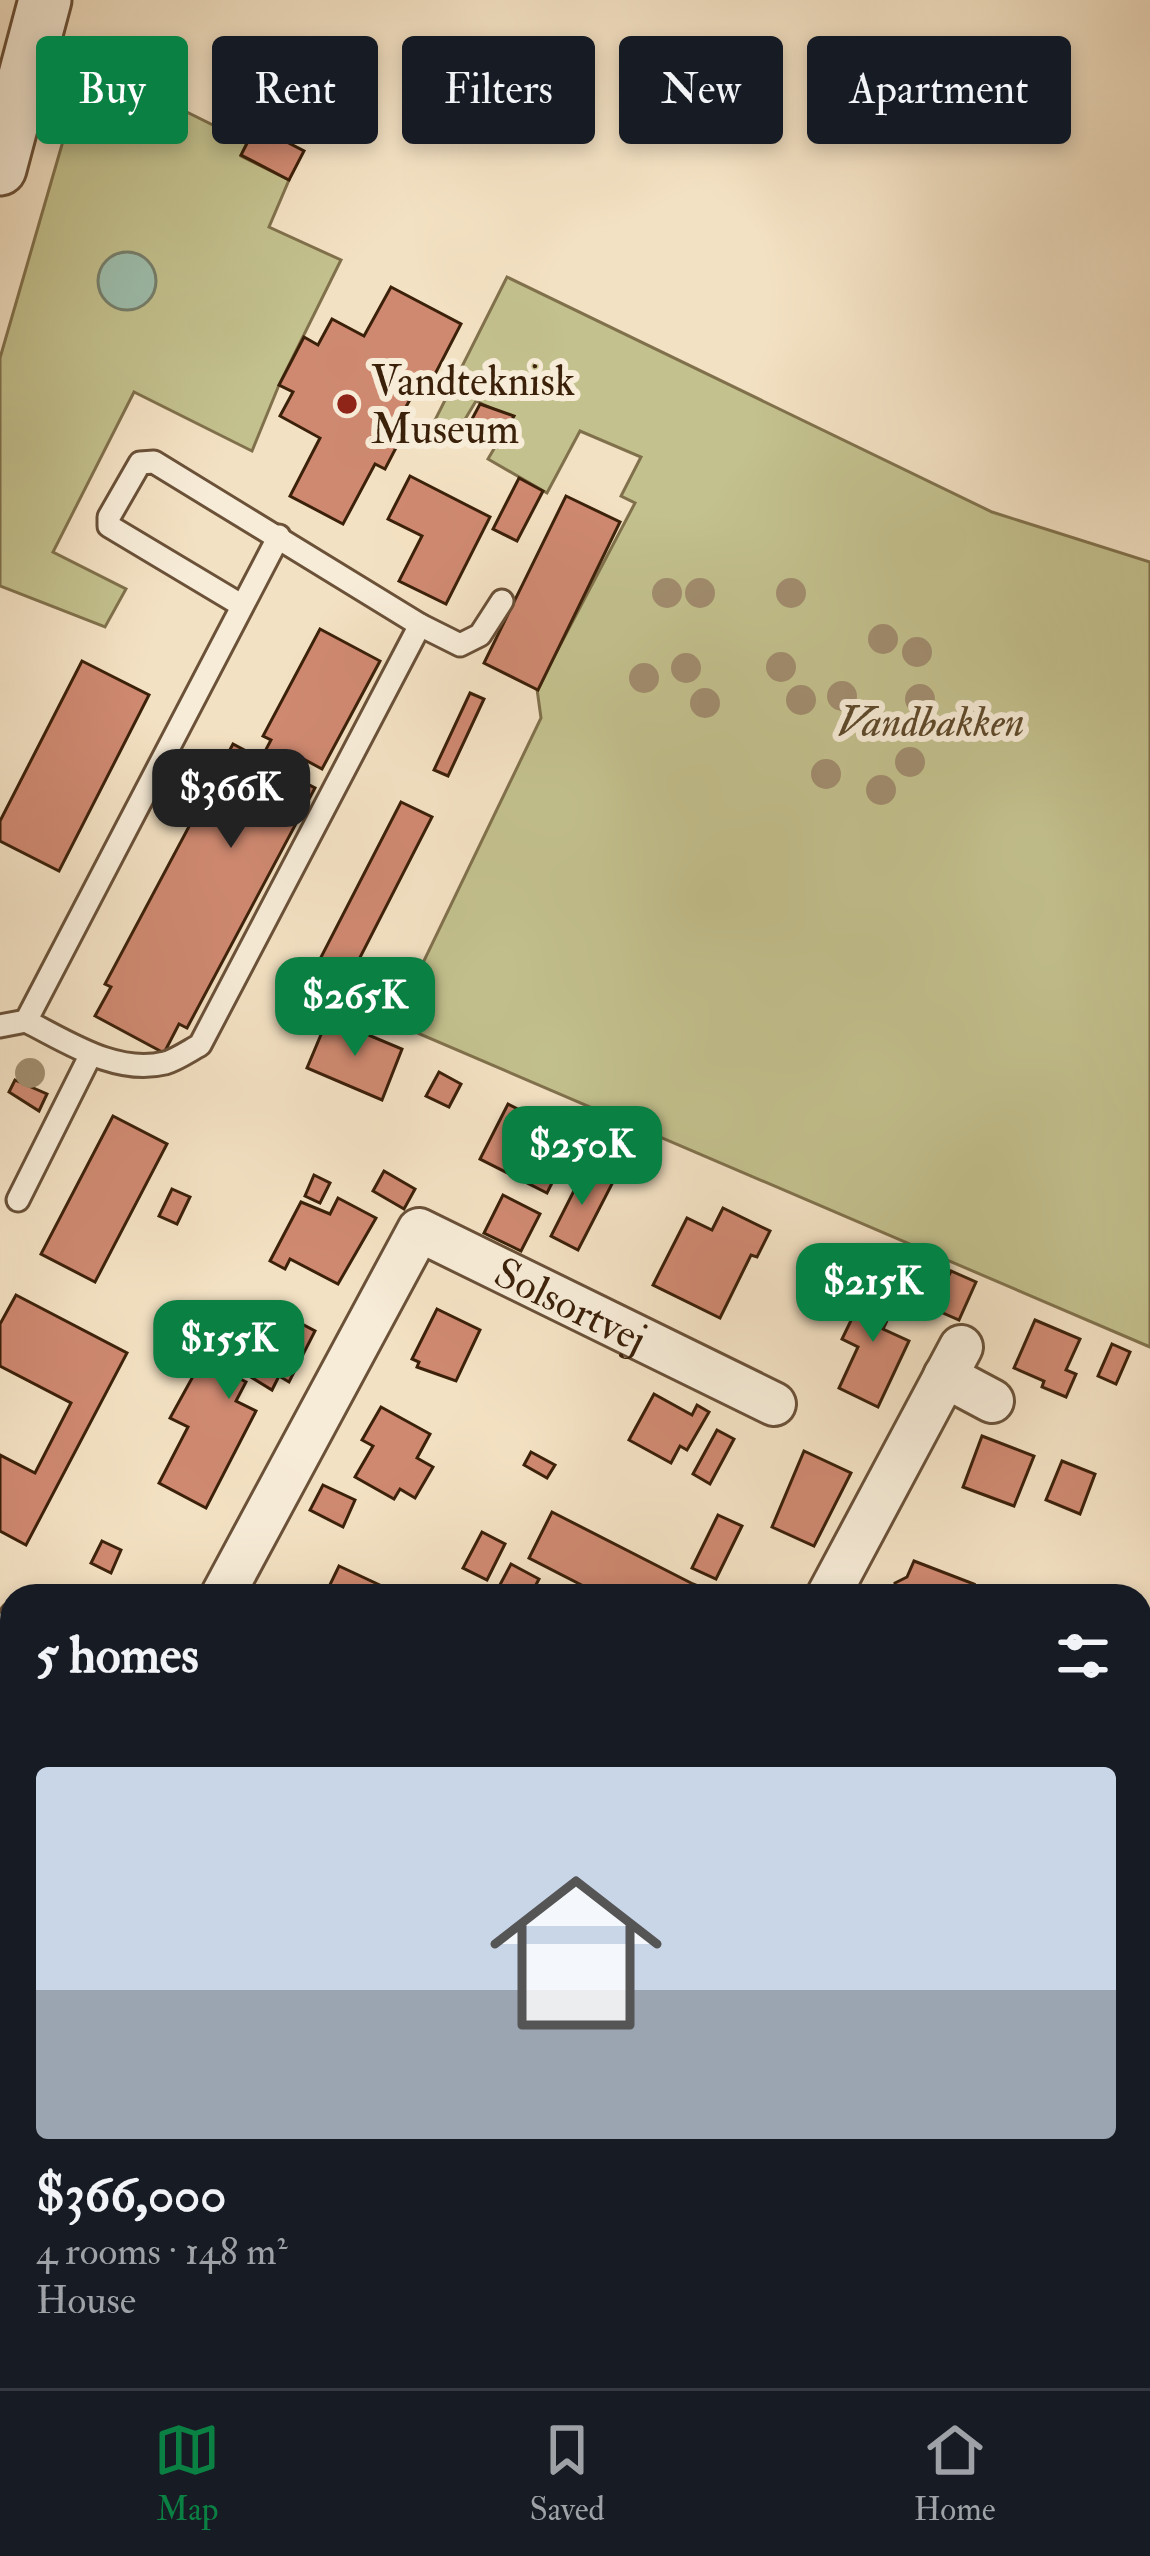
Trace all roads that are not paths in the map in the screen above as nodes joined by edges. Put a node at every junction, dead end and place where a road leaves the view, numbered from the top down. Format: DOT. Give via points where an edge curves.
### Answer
graph roads {
  1 [pos="45,0"];
  2 [pos="0,169"];
  3 [pos="280,536"];
  4 [pos="502,601"];
  5 [pos="242,605"];
  6 [pos="420,625"];
  7 [pos="26,1021"];
  8 [pos="0,1026"];
  9 [pos="92,1054"];
  10 [pos="19,1200"];
  11 [pos="992,1402"];
  12 [pos="774,1404"];
  13 [pos="228,1584"];
  14 [pos="834,1584"];
  1 -- 2 [label="street"];
  3 -- 5 [label="lane"];
  3 -- 5 [label="lane" via="154,462 134,468 109,526"];
  3 -- 6 [label="lane"];
  4 -- 6 [label="lane" via="480,635 460,645"];
  5 -- 7 [label="lane"];
  6 -- 9 [label="lane" via="200,1046 166,1063 126,1065"];
  7 -- 8 [label="lane"];
  7 -- 9 [label="lane"];
  9 -- 10 [label="lane"];
  11 -- 14 [label="street" via="953,1362"];
  12 -- 13 [label="street, Solsortvej" via="419,1230"];
}
